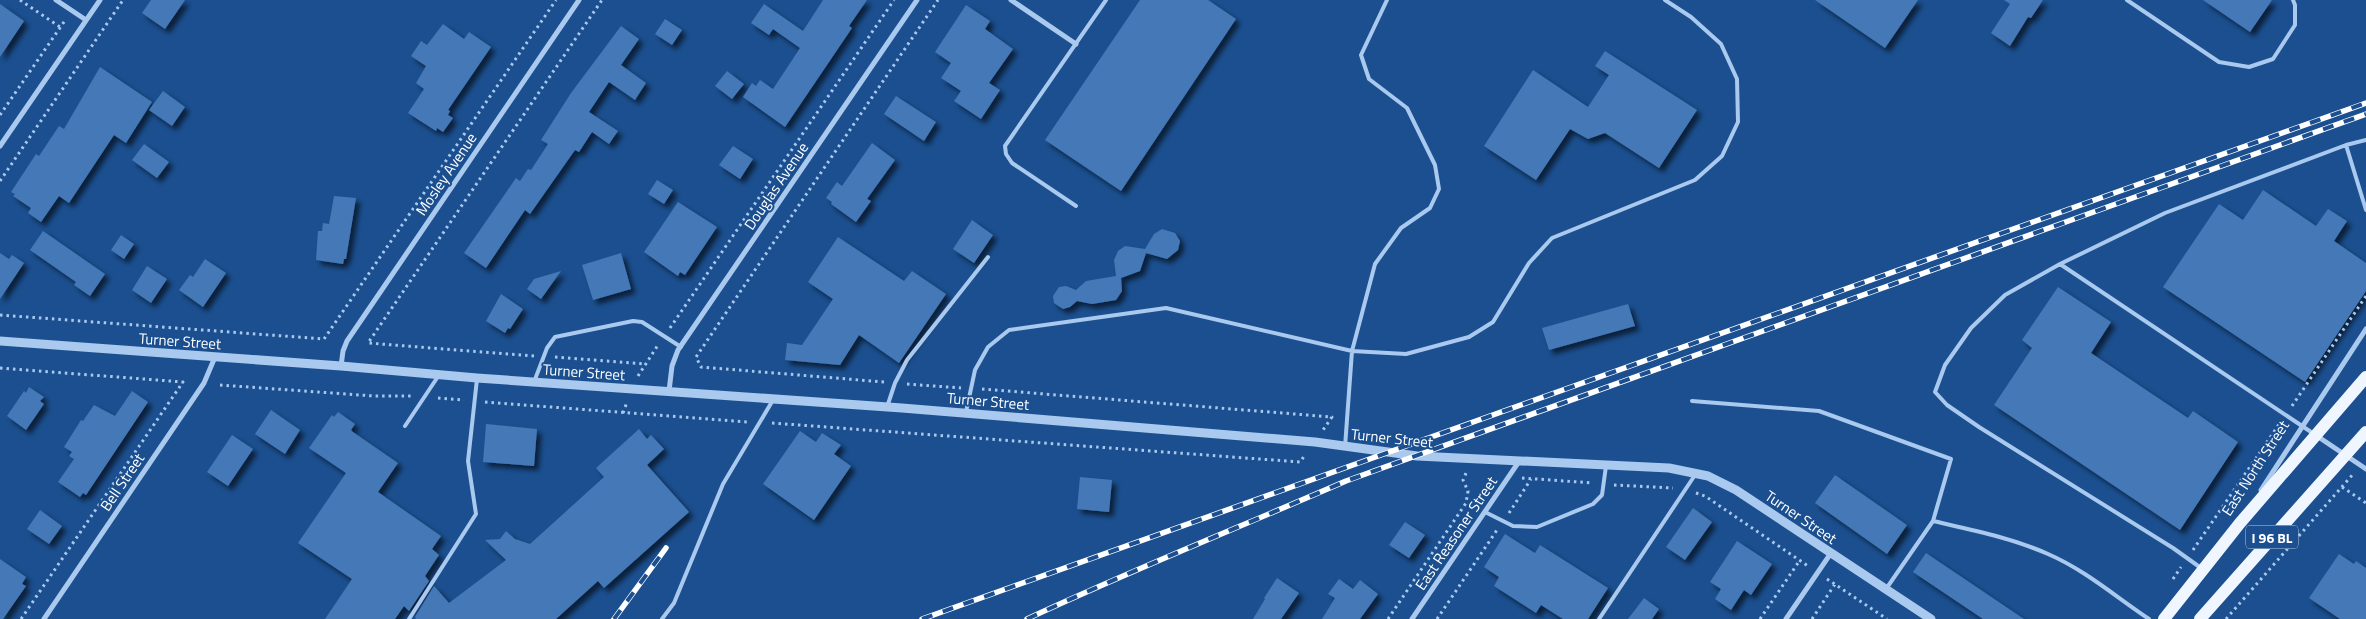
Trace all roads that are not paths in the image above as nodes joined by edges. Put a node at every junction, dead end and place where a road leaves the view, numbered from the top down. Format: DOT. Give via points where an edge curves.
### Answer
graph roads {
  1 [pos="56,0"];
  2 [pos="100,0"];
  3 [pos="579,0"];
  4 [pos="918,0"];
  5 [pos="1011,0"];
  6 [pos="1106,0"];
  7 [pos="1387,0"];
  8 [pos="1665,0"];
  9 [pos="2127,0"];
  10 [pos="2293,0"];
  11 [pos="86,20"];
  12 [pos="1076,44"];
  13 [pos="2366,140"];
  14 [pos="2346,145"];
  15 [pos="0,146"];
  16 [pos="1076,206"];
  17 [pos="2366,210"];
  18 [pos="988,257"];
  19 [pos="2060,264"];
  20 [pos="2366,329"];
  21 [pos="0,341"];
  22 [pos="681,347"];
  23 [pos="1352,351"];
  24 [pos="215,357"];
  25 [pos="341,366"];
  26 [pos="439,375"];
  27 [pos="2366,377"];
  28 [pos="477,378"];
  29 [pos="534,382"];
  30 [pos="669,391"];
  31 [pos="773,400"];
  32 [pos="1692,401"];
  33 [pos="887,407"];
  34 [pos="965,413"];
  35 [pos="405,426"];
  36 [pos="2302,426"];
  37 [pos="2366,430"];
  38 [pos="2316,435"];
  39 [pos="1346,447"];
  40 [pos="2345,455"];
  41 [pos="1520,460"];
  42 [pos="1607,464"];
  43 [pos="2363,468"];
  44 [pos="1697,473"];
  45 [pos="1485,512"];
  46 [pos="1933,521"];
  47 [pos="2240,523"];
  48 [pos="1831,553"];
  49 [pos="2202,569"];
  50 [pos="1886,589"];
  51 [pos="44,619"];
  52 [pos="409,619"];
  53 [pos="662,619"];
  54 [pos="1412,619"];
  55 [pos="1600,619"];
  56 [pos="1786,619"];
  57 [pos="1931,619"];
  58 [pos="2149,619"];
  59 [pos="2164,619"];
  60 [pos="2200,619"];
  1 -- 11 [label="street"];
  2 -- 11 [label="street"];
  3 -- 25 [label="street, Mosley Avenue" via="347,341"];
  4 -- 22 [label="street, Douglas Avenue"];
  5 -- 12 [label="street"];
  6 -- 12 [label="lane"];
  7 -- 23 [label="lane" via="1361,56 1369,79 1407,108 1435,165 1439,190 1430,208 1401,228 1375,264"];
  8 -- 23 [label="lane" via="1691,17 1721,44 1737,79 1738,122 1722,156 1695,180 1552,238 1529,262 1493,322 1469,337 1406,354"];
  9 -- 10 [label="lane" via="2219,62 2249,67 2273,59 2295,25"];
  11 -- 15 [label="street"];
  12 -- 16 [label="lane" via="1005,146 1012,163"];
  13 -- 14 [label="lane"];
  14 -- 17 [label="lane"];
  14 -- 19 [label="lane" via="2165,213"];
  18 -- 33 [label="lane" via="907,360"];
  19 -- 36 [label="lane"];
  19 -- 49 [label="lane" via="2005,294 1971,328 1945,365 1935,392 1979,427"];
  20 -- 36 [label="street, East North Street"];
  21 -- 24 [label="street, Turner Street"];
  22 -- 29 [label="lane" via="642,322 633,321 555,337"];
  22 -- 30 [label="street, Douglas Avenue" via="672,366"];
  23 -- 34 [label="lane" via="1166,308 1009,330 988,347 975,370"];
  23 -- 39 [label="lane"];
  24 -- 25 [label="street, Turner Street"];
  24 -- 51 [label="street, Bell Street" via="204,383"];
  25 -- 26 [label="street, Turner Street"];
  26 -- 28 [label="street, Turner Street"];
  26 -- 35 [label="lane"];
  27 -- 38 [label="main road, I 96 BL"];
  28 -- 29 [label="street, Turner Street"];
  28 -- 52 [label="lane" via="468,461 476,514"];
  29 -- 30 [label="street, Turner Street"];
  30 -- 31 [label="street, Turner Street"];
  31 -- 33 [label="street, Turner Street"];
  31 -- 53 [label="lane" via="723,484 674,603"];
  32 -- 46 [label="lane" via="1819,411 1951,459"];
  33 -- 34 [label="street, Turner Street"];
  34 -- 39 [label="street, Turner Street"];
  36 -- 38 [label="lane"];
  36 -- 47 [label="street, East North Street"];
  37 -- 40 [label="main road, I 96 BL"];
  38 -- 40 [label="street"];
  38 -- 47 [label="main road, I 96 BL"];
  39 -- 41 [label="street, Turner Street" via="1388,453"];
  40 -- 43 [label="street"];
  40 -- 60 [label="main road, I 96 BL"];
  41 -- 42 [label="street, Turner Street"];
  41 -- 45 [label="street, East Reasoner Street"];
  42 -- 44 [label="street, Turner Street"];
  42 -- 45 [label="lane" via="1602,495 1593,504 1538,527 1513,526"];
  44 -- 48 [label="street, Turner Street" via="1736,490"];
  44 -- 55 [label="lane"];
  45 -- 54 [label="street, East Reasoner Street"];
  46 -- 50 [label="lane"];
  46 -- 58 [label="lane" via="1988,534 2048,554 2085,574"];
  47 -- 49 [label="main road, East North Street / I 96 BL"];
  48 -- 50 [label="street, Turner Street"];
  48 -- 56 [label="street"];
  49 -- 59 [label="main road, East North Street / I 96 BL"];
  50 -- 57 [label="street, Turner Street"];
}
